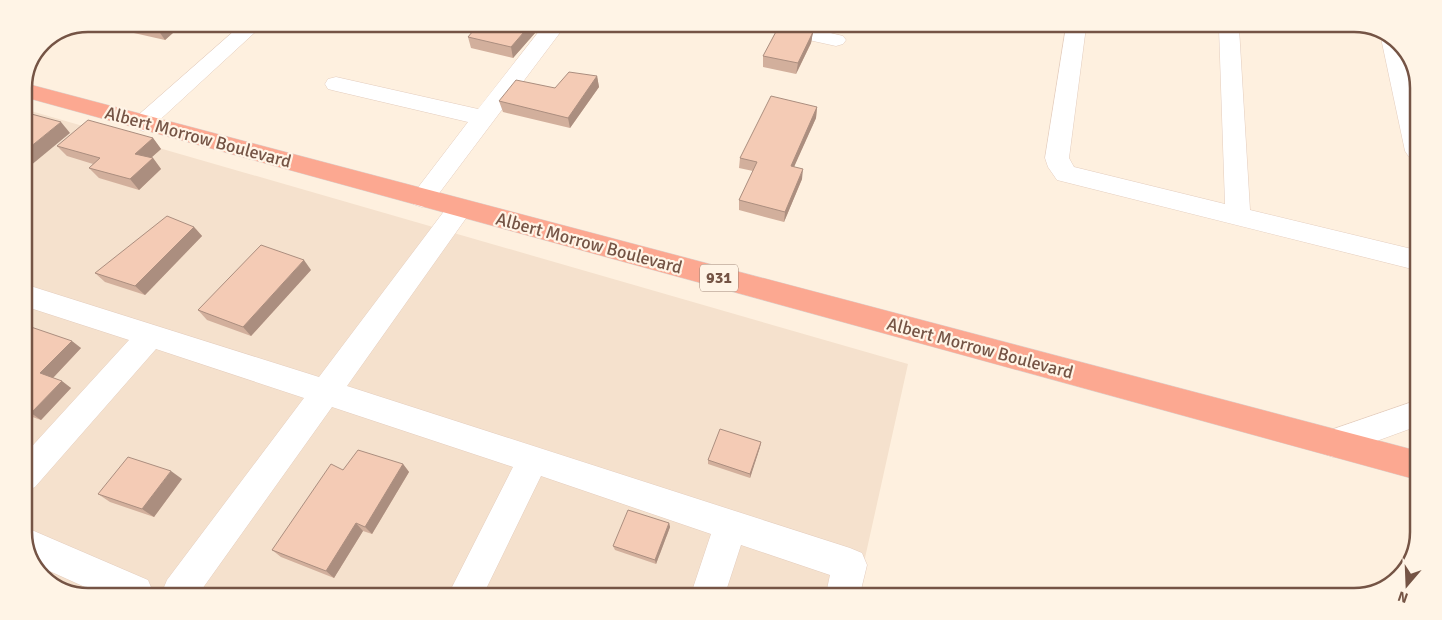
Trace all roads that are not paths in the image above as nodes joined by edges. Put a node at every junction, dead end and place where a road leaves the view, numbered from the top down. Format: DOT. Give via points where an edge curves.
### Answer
graph roads {
  1 [pos="245,32"];
  2 [pos="550,32"];
  3 [pos="798,32"];
  4 [pos="1075,32"];
  5 [pos="1229,32"];
  6 [pos="836,40"];
  7 [pos="1393,48"];
  8 [pos="336,84"];
  9 [pos="33,96"];
  10 [pos="1409,117"];
  11 [pos="484,118"];
  12 [pos="143,123"];
  13 [pos="422,198"];
  14 [pos="460,208"];
  15 [pos="1238,216"];
  16 [pos="1409,258"];
  17 [pos="33,298"];
  18 [pos="150,337"];
  19 [pos="324,394"];
  20 [pos="1410,416"];
  21 [pos="1333,443"];
  22 [pos="533,459"];
  23 [pos="1410,464"];
  24 [pos="33,467"];
  25 [pos="730,526"];
  26 [pos="35,547"];
  27 [pos="127,588"];
  28 [pos="182,588"];
  29 [pos="468,588"];
  30 [pos="710,588"];
  31 [pos="844,588"];
  1 -- 12 [label="street"];
  2 -- 11 [label="street"];
  3 -- 6 [label="street"];
  4 -- 15 [label="street" via="1057,158 1066,174"];
  5 -- 15 [label="street"];
  7 -- 10 [label="street"];
  8 -- 11 [label="street"];
  9 -- 12 [label="highway, Albert Morrow Boulevard / 931"];
  11 -- 13 [label="street"];
  12 -- 13 [label="highway, Albert Morrow Boulevard / 931"];
  13 -- 14 [label="highway, Albert Morrow Boulevard / 931"];
  14 -- 19 [label="street"];
  14 -- 21 [label="highway, Albert Morrow Boulevard / 931"];
  15 -- 16 [label="street"];
  17 -- 18 [label="street"];
  18 -- 19 [label="street"];
  18 -- 24 [label="street"];
  19 -- 22 [label="street"];
  19 -- 28 [label="street"];
  20 -- 21 [label="street"];
  21 -- 23 [label="highway, Albert Morrow Boulevard / 931"];
  22 -- 25 [label="street"];
  22 -- 29 [label="street"];
  25 -- 30 [label="street"];
  25 -- 31 [label="street" via="850,565"];
  26 -- 27 [label="street"];
}
